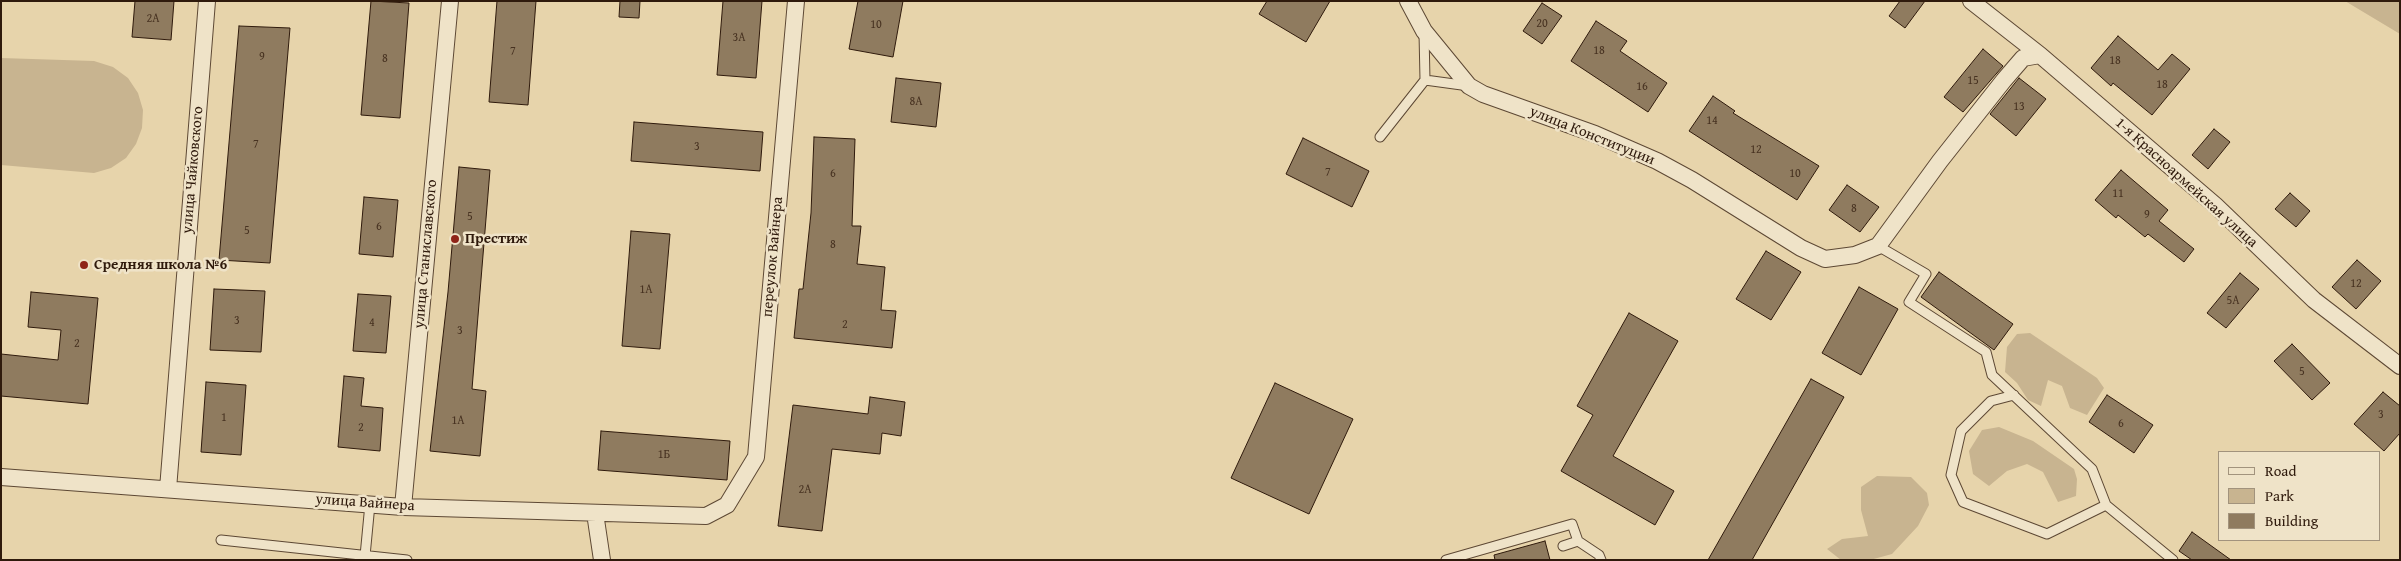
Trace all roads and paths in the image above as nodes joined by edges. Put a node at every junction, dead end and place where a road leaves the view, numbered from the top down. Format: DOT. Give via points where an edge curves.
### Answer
graph roads {
  1 [pos="207,1"];
  2 [pos="450,1"];
  3 [pos="796,1"];
  4 [pos="1408,1"];
  5 [pos="1971,1"];
  6 [pos="1424,31"];
  7 [pos="2040,55"];
  8 [pos="1424,80"];
  9 [pos="1469,86"];
  10 [pos="1380,138"];
  11 [pos="1878,246"];
  12 [pos="2400,366"];
  13 [pos="2014,395"];
  14 [pos="1,477"];
  15 [pos="168,488"];
  16 [pos="370,504"];
  17 [pos="727,505"];
  18 [pos="2106,505"];
  19 [pos="403,507"];
  20 [pos="595,513"];
  21 [pos="221,540"];
  22 [pos="1578,541"];
  23 [pos="1563,546"];
  24 [pos="365,556"];
  25 [pos="379,558"];
  26 [pos="407,560"];
  27 [pos="602,560"];
  28 [pos="1446,560"];
  29 [pos="1600,560"];
  30 [pos="2173,560"];
  1 -- 15 [label="street, улица Чайковского"];
  2 -- 19 [label="street, улица Станиславского"];
  3 -- 17 [label="street, переулок Вайнера" via="756,457"];
  4 -- 6 [label="street, улица Конституции"];
  5 -- 7 [label="street, 1-я Красноармейская улица"];
  6 -- 8 [label="lane"];
  6 -- 9 [label="street, улица Конституции"];
  7 -- 11 [label="street" via="2023,58 2004,80"];
  7 -- 12 [label="street, 1-я Красноармейская улица" via="2215,205 2314,300"];
  8 -- 9 [label="lane"];
  8 -- 10 [label="lane"];
  9 -- 11 [label="street, улица Конституции" via="1657,161 1801,248 1826,259 1856,255"];
  11 -- 13 [label="lane" via="1926,274 1909,302 1986,352 1992,375"];
  13 -- 18 [label="lane" via="2092,469"];
  13 -- 18 [label="lane" via="1991,401 1961,431 1951,475 1962,502 2047,534"];
  14 -- 15 [label="street, улица Вайнера"];
  15 -- 16 [label="street, улица Вайнера"];
  16 -- 19 [label="street, улица Вайнера"];
  16 -- 24 [label="lane"];
  17 -- 20 [label="street, улица Вайнера" via="706,516"];
  18 -- 30 [label="lane"];
  19 -- 20 [label="street, улица Вайнера"];
  20 -- 27 [label="street"];
  21 -- 24 [label="lane"];
  22 -- 23 [label="lane"];
  22 -- 28 [label="lane" via="1572,524"];
  22 -- 29 [label="lane" via="1599,555"];
  24 -- 25 [label="lane"];
  25 -- 26 [label="lane"];
}
